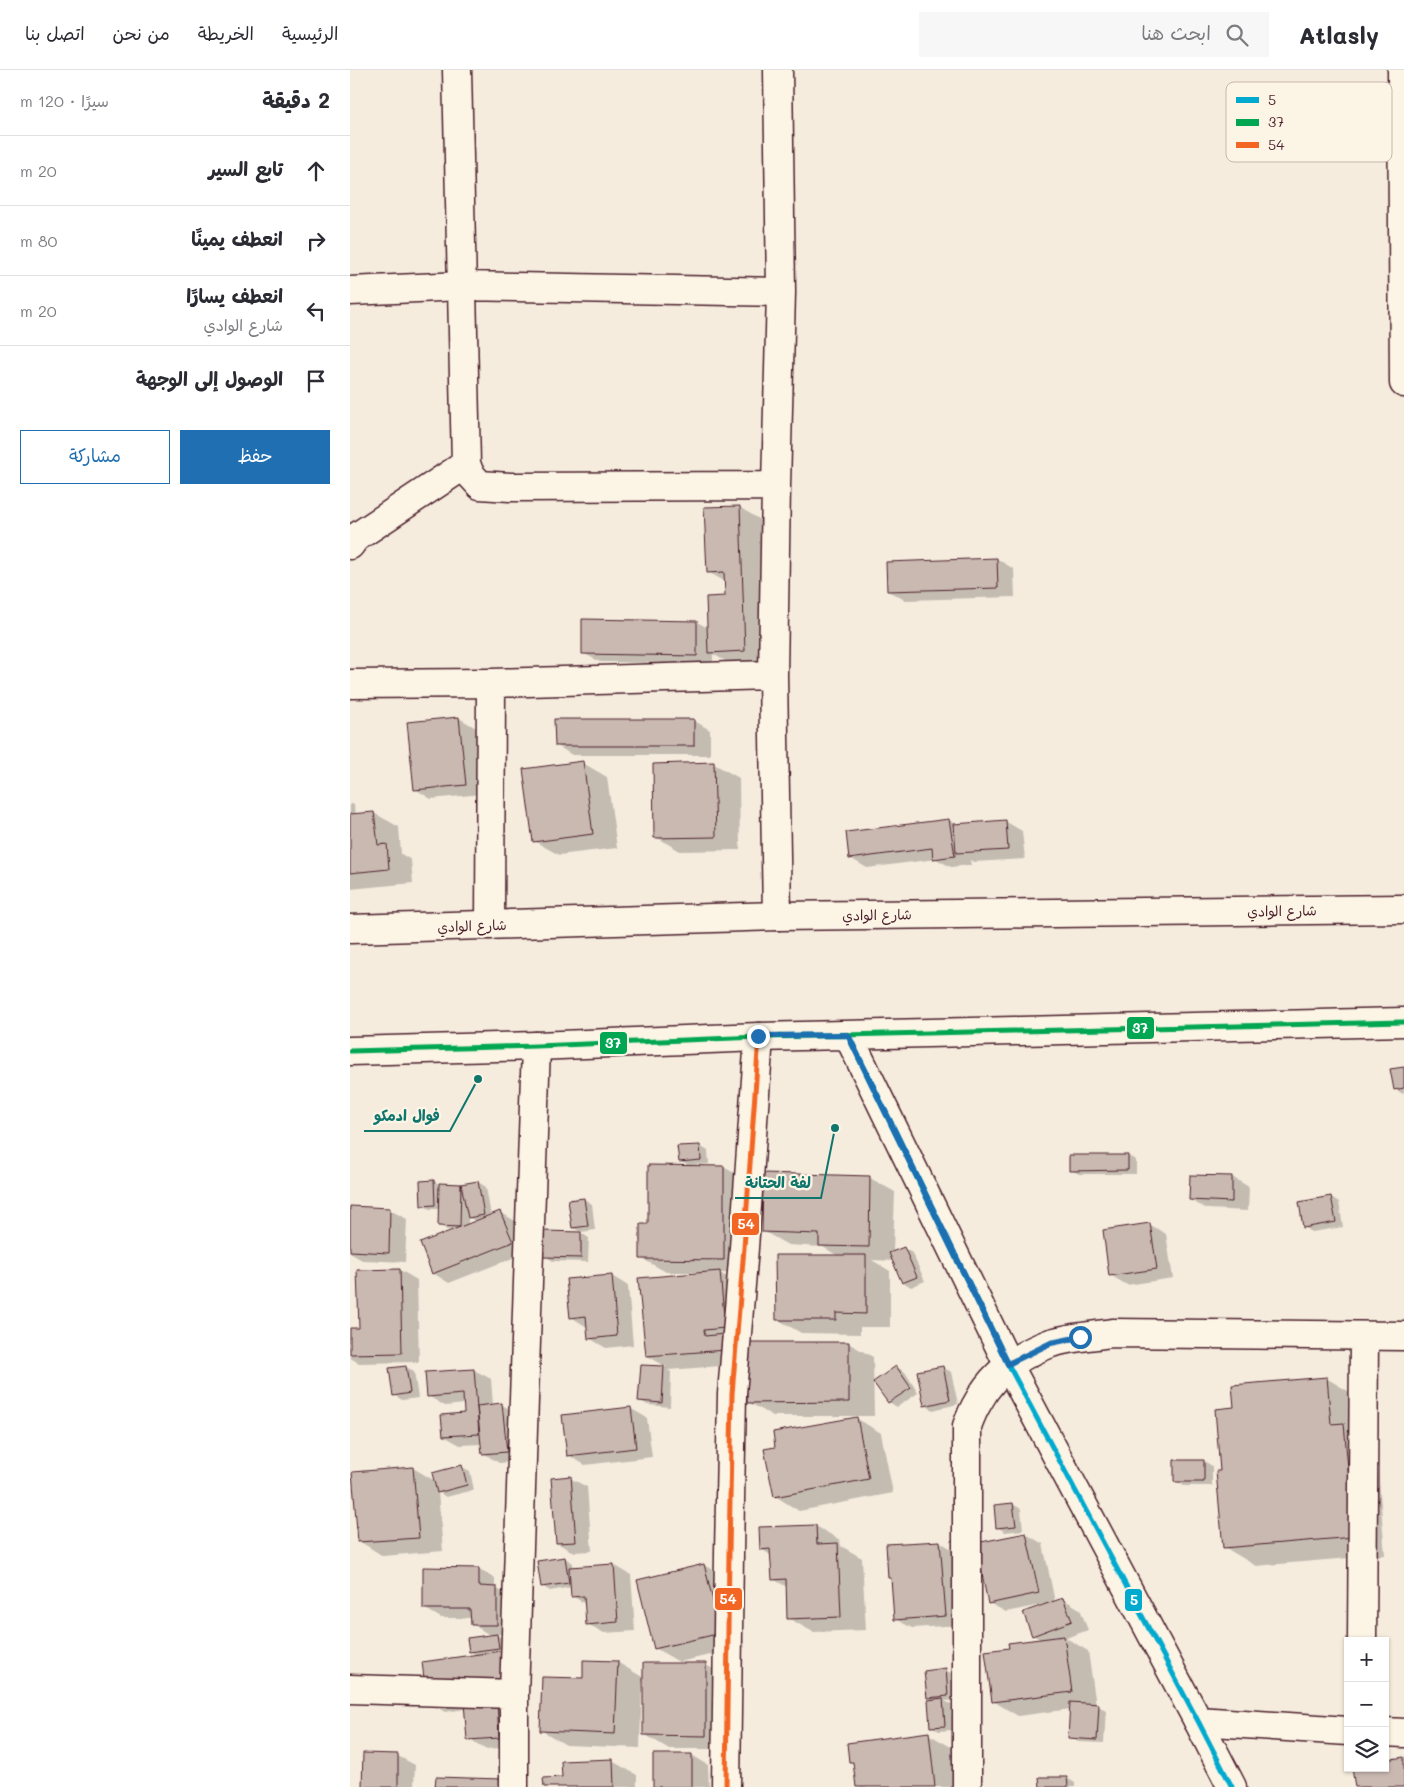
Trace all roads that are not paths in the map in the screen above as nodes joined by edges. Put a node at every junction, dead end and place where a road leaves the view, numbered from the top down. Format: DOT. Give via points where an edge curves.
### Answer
graph roads {
  1 [pos="457,70"];
  2 [pos="778,70"];
  3 [pos="1402,70"];
  4 [pos="462,286"];
  5 [pos="350,291"];
  6 [pos="781,292"];
  7 [pos="1404,292"];
  8 [pos="1404,383"];
  9 [pos="466,464"];
  10 [pos="776,486"];
  11 [pos="350,545"];
  12 [pos="773,675"];
  13 [pos="491,683"];
  14 [pos="350,684"];
  15 [pos="1404,910"];
  16 [pos="777,916"];
  17 [pos="490,925"];
  18 [pos="350,929"];
  19 [pos="1404,1022"];
  20 [pos="848,1035"];
  21 [pos="758,1036"];
  22 [pos="536,1046"];
  23 [pos="350,1051"];
  24 [pos="1404,1336"];
  25 [pos="1364,1337"];
  26 [pos="1008,1364"];
  27 [pos="1362,1637"];
  28 [pos="350,1690"];
  29 [pos="514,1694"];
  30 [pos="1198,1720"];
  31 [pos="1344,1731"];
  32 [pos="1389,1732"];
  33 [pos="1404,1733"];
  34 [pos="514,1787"];
  35 [pos="726,1787"];
  36 [pos="967,1787"];
  37 [pos="1232,1787"];
  1 -- 4 [label="street"];
  2 -- 6 [label="street"];
  3 -- 7 [label="street"];
  4 -- 5 [label="street"];
  4 -- 6 [label="street"];
  4 -- 9 [label="street"];
  6 -- 10 [label="street"];
  7 -- 8 [label="street"];
  9 -- 10 [label="street" via="480,485"];
  9 -- 11 [label="street" via="355,538"];
  10 -- 12 [label="street"];
  12 -- 13 [label="street"];
  12 -- 16 [label="street"];
  13 -- 14 [label="street"];
  13 -- 17 [label="street"];
  15 -- 16 [label="street, شارع الوادي"];
  16 -- 17 [label="street, شارع الوادي"];
  17 -- 18 [label="street, شارع الوادي"];
  19 -- 20 [label="street"];
  20 -- 21 [label="street"];
  20 -- 26 [label="street"];
  21 -- 22 [label="street"];
  21 -- 35 [label="street" via="732,1394"];
  22 -- 23 [label="street"];
  22 -- 29 [label="street"];
  24 -- 25 [label="street"];
  25 -- 26 [label="street" via="1112,1333 1051,1343"];
  25 -- 27 [label="street"];
  26 -- 30 [label="street"];
  26 -- 36 [label="street" via="989,1384 967,1426"];
  28 -- 29 [label="street"];
  29 -- 34 [label="street"];
  30 -- 31 [label="street"];
  30 -- 37 [label="street"];
  32 -- 33 [label="street"];
}
